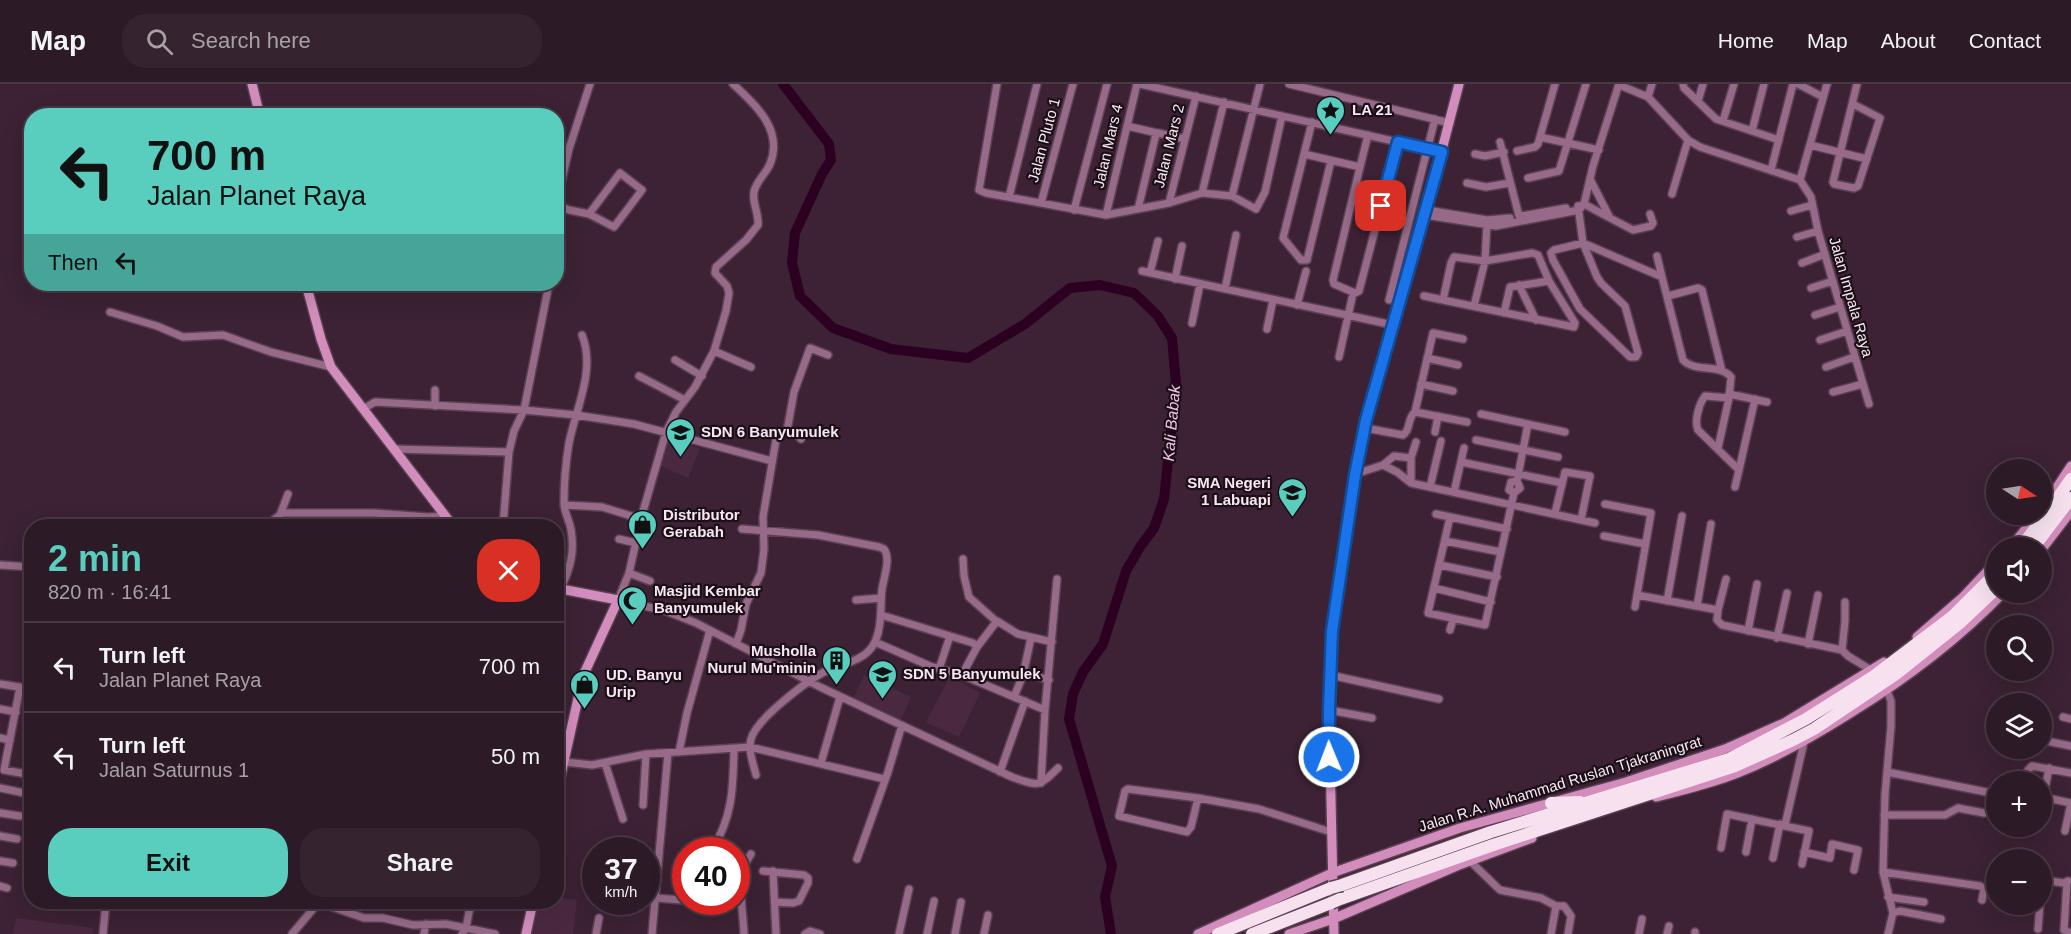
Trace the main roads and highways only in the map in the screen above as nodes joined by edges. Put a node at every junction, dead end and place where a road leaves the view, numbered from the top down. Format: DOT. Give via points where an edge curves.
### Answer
graph roads {
  1 [pos="2071,479"];
  2 [pos="2071,498"];
  3 [pos="2029,537"];
  4 [pos="2041,537"];
  5 [pos="1986,583"];
  6 [pos="1986,598"];
  7 [pos="1626,782"];
  8 [pos="1613,796"];
  9 [pos="1646,800"];
  10 [pos="1627,801"];
  11 [pos="1551,803"];
  12 [pos="1594,807"];
  13 [pos="1579,821"];
  14 [pos="1218,934"];
  15 [pos="1252,934"];
  1 -- 3 [label="highway"];
  2 -- 4 [label="highway"];
  5 -- 8 [label="highway, Jalan R.A. Muhammad Ruslan Tjakraningrat" via="1953,616 1874,676 1806,719 1729,759"];
  6 -- 10 [label="highway, Jalan R.A. Muhammad Ruslan Tjakraningrat" via="1896,674 1814,729 1736,766"];
  7 -- 8 [label="highway"];
  8 -- 12 [label="highway, Jalan R.A. Muhammad Ruslan Tjakraningrat"];
  9 -- 10 [label="highway"];
  10 -- 12 [label="highway, Jalan R.A. Muhammad Ruslan Tjakraningrat"];
  11 -- 12 [label="highway"];
  12 -- 13 [label="highway"];
  12 -- 14 [label="highway, Jalan R.A. Muhammad Ruslan Tjakraningrat" via="1491,832"];
  12 -- 15 [label="highway, Jalan R.A. Muhammad Ruslan Tjakraningrat"];
}
